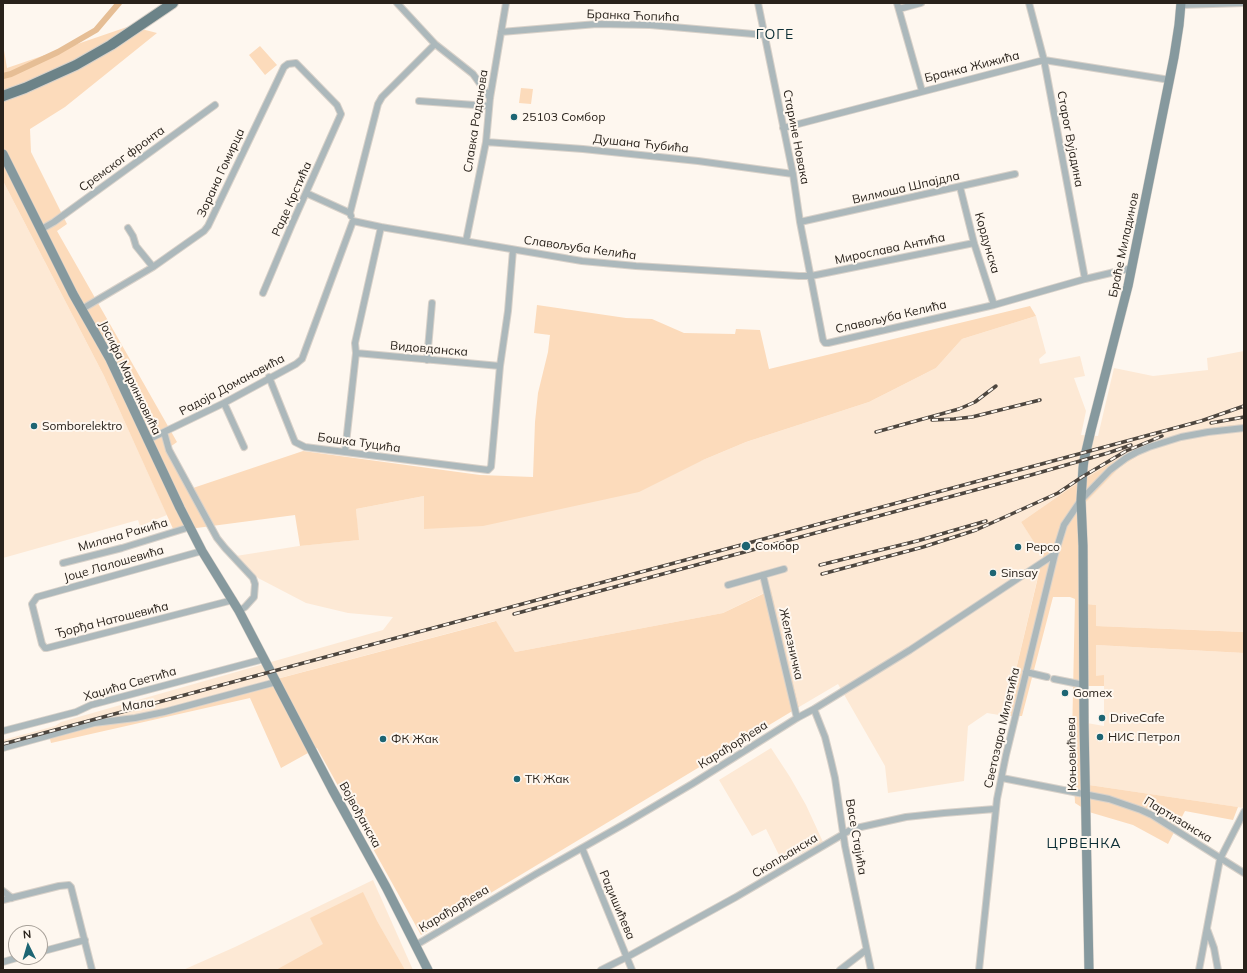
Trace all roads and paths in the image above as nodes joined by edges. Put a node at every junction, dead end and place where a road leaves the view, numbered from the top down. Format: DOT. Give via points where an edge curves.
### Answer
graph roads {
  1 [pos="172,3"];
  2 [pos="397,3"];
  3 [pos="506,3"];
  4 [pos="758,3"];
  5 [pos="921,3"];
  6 [pos="1029,3"];
  7 [pos="1244,3"];
  8 [pos="1181,4"];
  9 [pos="898,6"];
  10 [pos="501,32"];
  11 [pos="765,35"];
  12 [pos="435,44"];
  13 [pos="1044,60"];
  14 [pos="1170,80"];
  15 [pos="922,91"];
  16 [pos="3,96"];
  17 [pos="490,98"];
  18 [pos="419,101"];
  19 [pos="215,105"];
  20 [pos="489,106"];
  21 [pos="341,114"];
  22 [pos="783,128"];
  23 [pos="486,142"];
  24 [pos="3,154"];
  25 [pos="793,174"];
  26 [pos="1015,174"];
  27 [pos="960,187"];
  28 [pos="306,193"];
  29 [pos="350,213"];
  30 [pos="353,221"];
  31 [pos="800,222"];
  32 [pos="381,227"];
  33 [pos="128,228"];
  34 [pos="40,230"];
  35 [pos="466,241"];
  36 [pos="974,243"];
  37 [pos="513,250"];
  38 [pos="153,267"];
  39 [pos="1132,268"];
  40 [pos="811,276"];
  41 [pos="1085,279"];
  42 [pos="263,293"];
  43 [pos="432,303"];
  44 [pos="994,305"];
  45 [pos="82,309"];
  46 [pos="356,353"];
  47 [pos="427,360"];
  48 [pos="500,366"];
  49 [pos="269,378"];
  50 [pos="224,403"];
  51 [pos="1244,428"];
  52 [pos="164,432"];
  53 [pos="147,440"];
  54 [pos="244,447"];
  55 [pos="345,452"];
  56 [pos="1082,489"];
  57 [pos="1081,500"];
  58 [pos="190,527"];
  59 [pos="202,551"];
  60 [pos="1055,554"];
  61 [pos="63,563"];
  62 [pos="784,569"];
  63 [pos="763,575"];
  64 [pos="728,585"];
  65 [pos="233,600"];
  66 [pos="34,601"];
  67 [pos="239,611"];
  68 [pos="264,659"];
  69 [pos="271,671"];
  70 [pos="1026,672"];
  71 [pos="1047,677"];
  72 [pos="1054,679"];
  73 [pos="276,682"];
  74 [pos="1084,685"];
  75 [pos="814,710"];
  76 [pos="797,718"];
  77 [pos="3,731"];
  78 [pos="3,748"];
  79 [pos="1002,778"];
  80 [pos="1085,795"];
  81 [pos="995,809"];
  82 [pos="1244,812"];
  83 [pos="843,834"];
  84 [pos="582,848"];
  85 [pos="1220,858"];
  86 [pos="1244,873"];
  87 [pos="3,891"];
  88 [pos="12,898"];
  89 [pos="3,900"];
  90 [pos="1207,928"];
  91 [pos="85,940"];
  92 [pos="416,945"];
  93 [pos="48,950"];
  94 [pos="866,950"];
  95 [pos="627,957"];
  96 [pos="92,970"];
  97 [pos="428,970"];
  98 [pos="602,970"];
  99 [pos="632,970"];
  100 [pos="840,970"];
  101 [pos="871,970"];
  102 [pos="979,970"];
  103 [pos="1089,970"];
  104 [pos="1199,970"];
  105 [pos="1218,970"];
  1 -- 16 [label="main road" via="111,45 76,65"];
  2 -- 12 [label="street"];
  3 -- 10 [label="street, Славка Раданова"];
  4 -- 11 [label="street, Старине Новака"];
  5 -- 9 [label="street"];
  6 -- 13 [label="street, Старог Вујадина"];
  7 -- 8 [label="street"];
  8 -- 14 [label="main road, Браће Миладинов"];
  9 -- 15 [label="street"];
  10 -- 11 [label="street, Бранка Ћопића" via="597,24 650,25"];
  10 -- 17 [label="street, Славка Раданова"];
  11 -- 22 [label="street, Старине Новака"];
  12 -- 17 [label="street" via="473,74"];
  12 -- 29 [label="street" via="378,104"];
  13 -- 14 [label="street, Бранка Жижића"];
  13 -- 15 [label="street, Бранка Жижића"];
  13 -- 41 [label="street, Старог Вујадина"];
  14 -- 39 [label="main road, Браће Миладинов"];
  15 -- 22 [label="street, Бранка Жижића"];
  17 -- 20 [label="street, Славка Раданова"];
  18 -- 20 [label="street"];
  19 -- 34 [label="street, Сремског фронта"];
  20 -- 23 [label="street, Славка Раданова"];
  21 -- 28 [label="street, Раде Крстића"];
  21 -- 38 [label="street, Зорана Гомирца" via="336,105 296,63 284,67 208,226"];
  22 -- 25 [label="street, Старине Новака"];
  23 -- 25 [label="street, Душана Ћубића" via="698,161"];
  23 -- 35 [label="street, Славка Раданова"];
  24 -- 34 [label="main road, Јосифа Маринковића"];
  25 -- 31 [label="street, Старине Новака"];
  26 -- 27 [label="street, Вилмоша Шпајдла"];
  27 -- 31 [label="street, Вилмоша Шпајдла"];
  27 -- 36 [label="street, Кордунска"];
  28 -- 29 [label="street"];
  28 -- 42 [label="street, Раде Крстића"];
  29 -- 30 [label="street"];
  30 -- 32 [label="street"];
  30 -- 49 [label="street, Радоја Домановића" via="302,359"];
  31 -- 40 [label="street, Старине Новака"];
  32 -- 35 [label="street"];
  32 -- 46 [label="street" via="355,343"];
  33 -- 38 [label="street" via="136,246"];
  34 -- 45 [label="main road, Јосифа Маринковића"];
  35 -- 37 [label="street"];
  36 -- 40 [label="street, Мирослава Антића"];
  36 -- 44 [label="street, Кордунска"];
  37 -- 40 [label="street, Славољуба Келића" via="582,261 636,266"];
  37 -- 48 [label="street"];
  38 -- 45 [label="street, Зорана Гомирца"];
  39 -- 41 [label="street, Славољуба Келића"];
  39 -- 56 [label="main road, Браће Миладинов" via="1084,460"];
  40 -- 44 [label="street, Славољуба Келића" via="825,343"];
  41 -- 44 [label="street, Славољуба Келића"];
  43 -- 47 [label="street"];
  45 -- 53 [label="main road, Јосифа Маринковића" via="110,359"];
  46 -- 47 [label="street, Видовданска"];
  46 -- 55 [label="street"];
  47 -- 48 [label="street, Видовданска"];
  48 -- 55 [label="street, Бошка Туцића" via="490,469"];
  49 -- 50 [label="street, Радоја Домановића"];
  49 -- 55 [label="street, Бошка Туцића" via="295,442 305,447"];
  50 -- 52 [label="street, Радоја Домановића"];
  50 -- 54 [label="street"];
  51 -- 57 [label="street, Светозара Милетића" via="1181,437 1137,452 1110,470"];
  52 -- 53 [label="street, Радоја Домановића"];
  52 -- 67 [label="street, Јосифа Маринковића" via="169,450 217,538 253,578 254,597"];
  53 -- 58 [label="main road, Јосифа Маринковића"];
  56 -- 57 [label="main road, Коњовићева"];
  57 -- 60 [label="street, Светозара Милетића" via="1064,525"];
  57 -- 74 [label="main road, Коњовићева"];
  58 -- 59 [label="main road, Јосифа Маринковића"];
  58 -- 61 [label="street, Милана Ракића"];
  59 -- 65 [label="main road, Јосифа Маринковића"];
  59 -- 66 [label="street, Јоце Лалошевића" via="37,597"];
  60 -- 70 [label="street, Светозара Милетића"];
  60 -- 75 [label="street, Карађорђева"];
  62 -- 63 [label="street"];
  63 -- 64 [label="street"];
  63 -- 76 [label="street, Железничка"];
  65 -- 66 [label="street, Ђорђа Натошевића" via="47,648 42,644 32,604"];
  65 -- 67 [label="main road, Јосифа Маринковића"];
  67 -- 68 [label="main road, Јосифа Маринковића"];
  68 -- 69 [label="main road, Јосифа Маринковића"];
  68 -- 77 [label="street, Хаџића Светића"];
  69 -- 73 [label="main road, Војвођанска"];
  70 -- 71 [label="street"];
  70 -- 79 [label="street, Светозара Милетића"];
  72 -- 74 [label="street"];
  73 -- 78 [label="street, Мала" via="164,712 94,723"];
  73 -- 92 [label="main road, Војвођанска"];
  74 -- 80 [label="main road, Коњовићева"];
  75 -- 76 [label="street, Карађорђева"];
  75 -- 83 [label="street, Васе Стајића" via="820,722 835,778"];
  76 -- 84 [label="street, Карађорђева"];
  79 -- 80 [label="street, Партизанска"];
  79 -- 81 [label="street, Светозара Милетића"];
  80 -- 85 [label="street, Партизанска" via="1119,802 1152,815"];
  80 -- 103 [label="main road, Коњовићева"];
  81 -- 83 [label="street, Скопљанска" via="906,817 852,829"];
  81 -- 102 [label="street, Светозара Милетића"];
  82 -- 85 [label="street"];
  83 -- 94 [label="street, Васе Стајића"];
  83 -- 95 [label="street, Скопљанска"];
  84 -- 92 [label="street, Карађорђева"];
  84 -- 95 [label="street, Радишићева"];
  85 -- 86 [label="street, Партизанска"];
  85 -- 90 [label="street"];
  87 -- 88 [label="street"];
  88 -- 89 [label="street"];
  88 -- 91 [label="street" via="69,885"];
  90 -- 104 [label="street"];
  90 -- 105 [label="street"];
  91 -- 93 [label="street"];
  91 -- 96 [label="street"];
  92 -- 97 [label="main road, Војвођанска"];
  94 -- 100 [label="street"];
  94 -- 101 [label="street, Васе Стајића"];
  95 -- 98 [label="street, Скопљанска"];
  95 -- 99 [label="street, Радишићева"];
}
